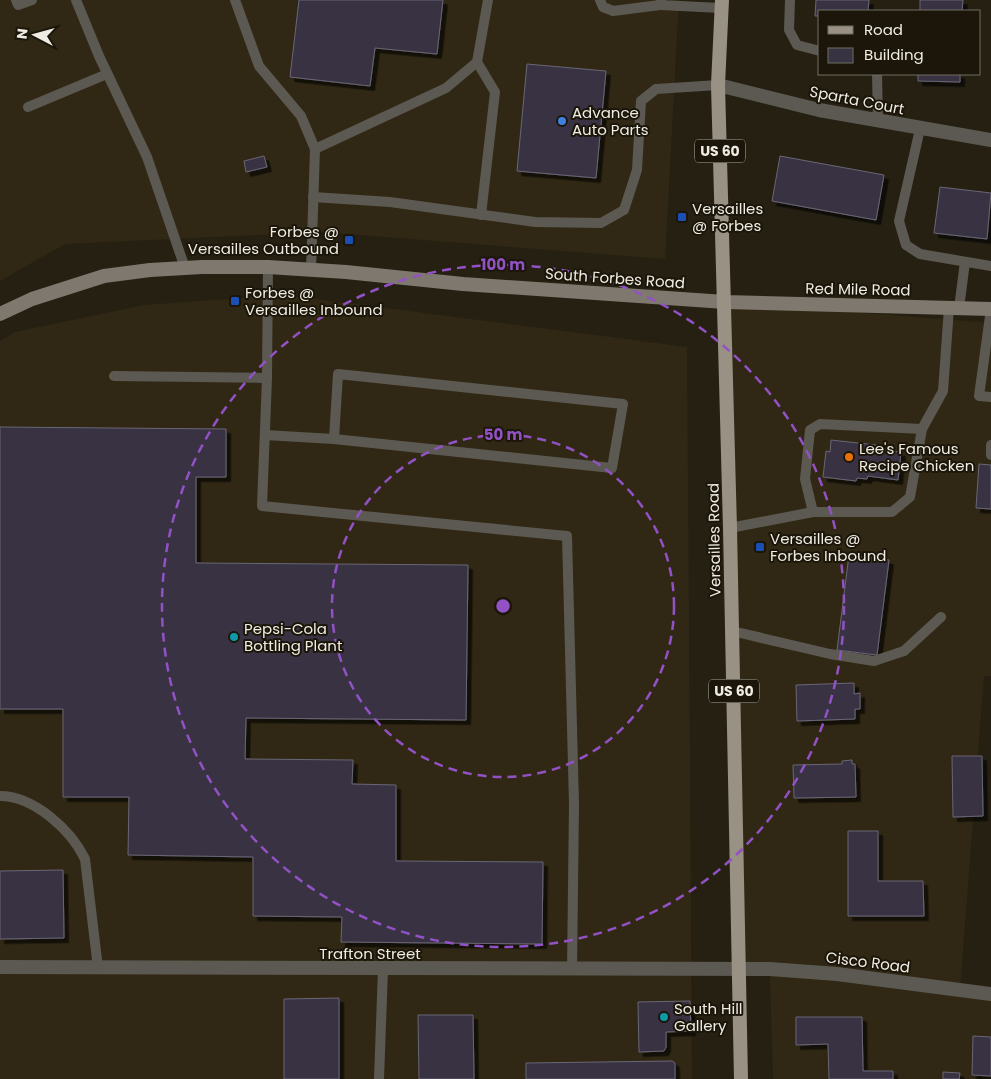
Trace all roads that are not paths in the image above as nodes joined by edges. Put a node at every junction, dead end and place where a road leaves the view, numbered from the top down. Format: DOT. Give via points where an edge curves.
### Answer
graph roads {
  1 [pos="16,0"];
  2 [pos="32,0"];
  3 [pos="76,0"];
  4 [pos="235,0"];
  5 [pos="488,0"];
  6 [pos="600,0"];
  7 [pos="790,0"];
  8 [pos="660,2"];
  9 [pos="722,4"];
  10 [pos="818,50"];
  11 [pos="477,62"];
  12 [pos="107,74"];
  13 [pos="877,75"];
  14 [pos="718,85"];
  15 [pos="28,106"];
  16 [pos="878,121"];
  17 [pos="920,129"];
  18 [pos="991,140"];
  19 [pos="314,149"];
  20 [pos="313,197"];
  21 [pos="481,215"];
  22 [pos="965,262"];
  23 [pos="991,266"];
  24 [pos="268,267"];
  25 [pos="185,268"];
  26 [pos="311,270"];
  27 [pos="725,302"];
  28 [pos="954,308"];
  29 [pos="991,309"];
  30 [pos="0,314"];
  31 [pos="114,376"];
  32 [pos="267,378"];
  33 [pos="991,397"];
  34 [pos="922,429"];
  35 [pos="265,435"];
  36 [pos="334,439"];
  37 [pos="991,445"];
  38 [pos="991,455"];
  39 [pos="813,512"];
  40 [pos="730,528"];
  41 [pos="941,617"];
  42 [pos="732,631"];
  43 [pos="0,796"];
  44 [pos="0,967"];
  45 [pos="98,968"];
  46 [pos="383,969"];
  47 [pos="572,970"];
  48 [pos="740,971"];
  49 [pos="991,994"];
  50 [pos="379,1079"];
  51 [pos="741,1079"];
  1 -- 2 [label="lane" via="18,5"];
  3 -- 12 [label="lane"];
  4 -- 19 [label="lane" via="259,66 301,116"];
  5 -- 11 [label="lane"];
  6 -- 8 [label="lane" via="603,8 612,11"];
  7 -- 10 [label="lane" via="789,30 797,45"];
  8 -- 9 [label="lane"];
  9 -- 14 [label="main road, Versailles Road / US 60"];
  11 -- 19 [label="lane" via="446,88"];
  11 -- 21 [label="lane" via="495,92"];
  12 -- 15 [label="lane"];
  12 -- 25 [label="lane" via="147,157"];
  13 -- 16 [label="lane"];
  14 -- 16 [label="street, Sparta Court"];
  14 -- 21 [label="lane" via="656,90 641,101 637,170 624,210 601,223 535,222"];
  14 -- 27 [label="main road, Versailles Road / US 60"];
  16 -- 17 [label="street, Sparta Court"];
  17 -- 18 [label="street, Sparta Court"];
  17 -- 22 [label="lane" via="899,221 901,233 906,245 920,254"];
  19 -- 20 [label="lane"];
  20 -- 21 [label="lane" via="390,202"];
  20 -- 26 [label="lane"];
  22 -- 23 [label="lane"];
  22 -- 28 [label="lane"];
  24 -- 25 [label="main road, South Forbes Road"];
  24 -- 26 [label="main road, South Forbes Road"];
  24 -- 32 [label="lane"];
  25 -- 30 [label="main road, South Forbes Road" via="104,276 32,299"];
  26 -- 27 [label="main road, South Forbes Road"];
  27 -- 28 [label="main road, Red Mile Road"];
  27 -- 40 [label="main road, Versailles Road / US 60"];
  28 -- 29 [label="main road, Red Mile Road"];
  28 -- 34 [label="lane" via="943,391"];
  29 -- 33 [label="lane" via="979,396"];
  31 -- 32 [label="lane"];
  32 -- 35 [label="lane"];
  34 -- 39 [label="lane" via="910,497 892,512"];
  34 -- 39 [label="lane" via="820,424 810,430 806,479"];
  35 -- 36 [label="lane"];
  35 -- 47 [label="lane" via="262,506 567,536 574,804"];
  36 -- 36 [label="lane" via="612,468 623,404 338,374"];
  37 -- 38 [label="lane"];
  39 -- 40 [label="lane"];
  40 -- 42 [label="main road, Versailles Road / US 60"];
  41 -- 42 [label="lane" via="904,651 874,660 830,654"];
  42 -- 48 [label="main road, Versailles Road / US 60"];
  43 -- 45 [label="lane" via="13,796 31,804 77,842 85,859"];
  44 -- 45 [label="street, Trafton Street"];
  45 -- 46 [label="street, Trafton Street"];
  46 -- 47 [label="street, Trafton Street"];
  46 -- 50 [label="lane"];
  47 -- 48 [label="street, Trafton Street"];
  48 -- 49 [label="street, Cisco Road" via="770,969 837,974"];
  48 -- 51 [label="main road, Versailles Road / US 60"];
}
